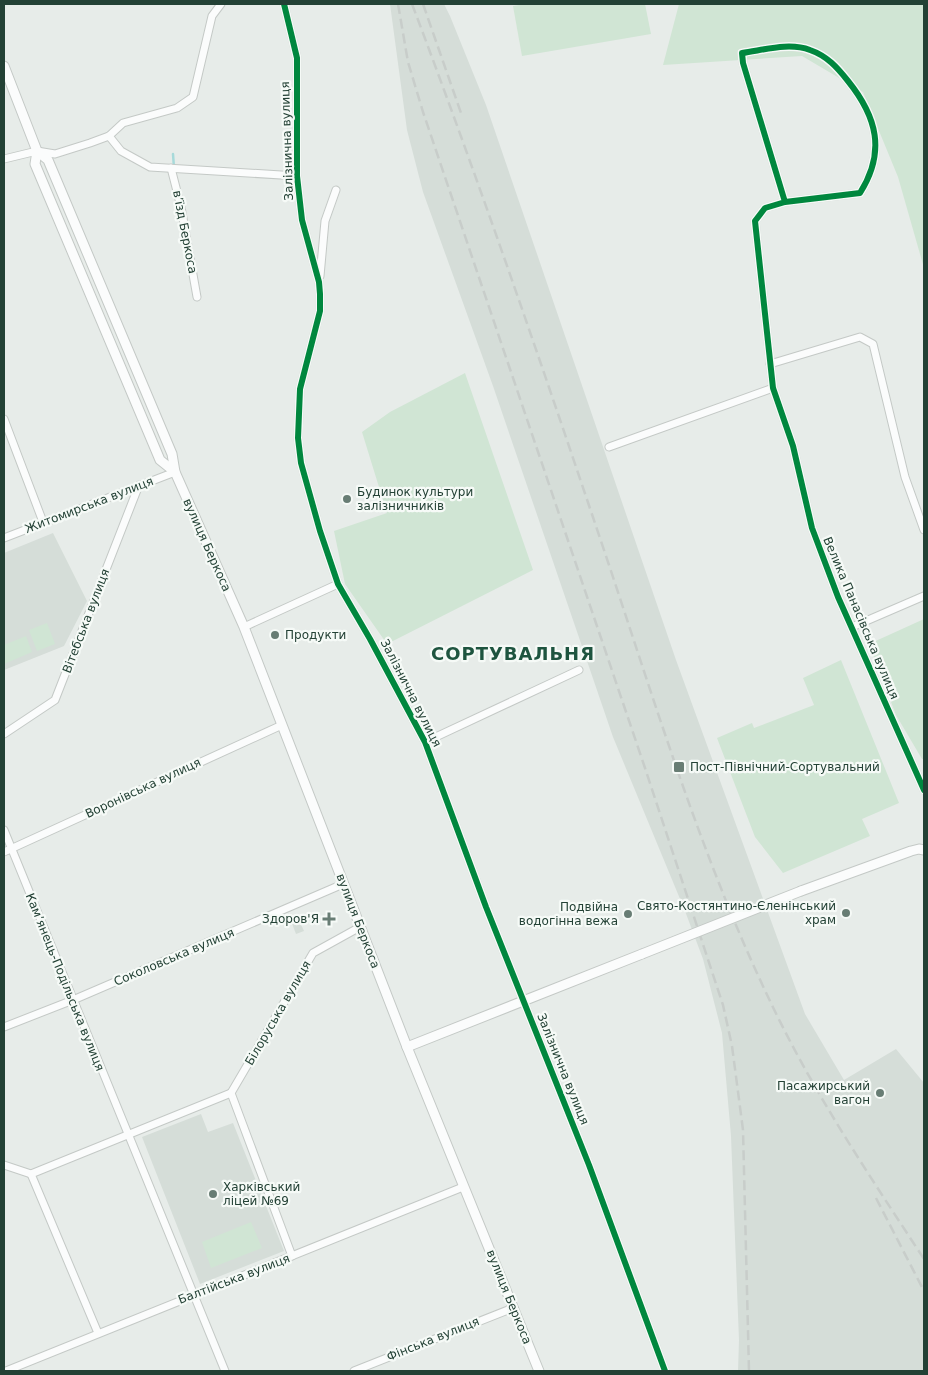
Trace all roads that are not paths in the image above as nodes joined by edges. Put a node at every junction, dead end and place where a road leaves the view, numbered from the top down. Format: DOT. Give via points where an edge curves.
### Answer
graph roads {
  1 [pos="221,4"];
  2 [pos="284,4"];
  3 [pos="4,66"];
  4 [pos="109,136"];
  5 [pos="37,151"];
  6 [pos="4,160"];
  7 [pos="174,168"];
  8 [pos="297,176"];
  9 [pos="336,190"];
  10 [pos="785,202"];
  11 [pos="319,282"];
  12 [pos="198,297"];
  13 [pos="770,364"];
  14 [pos="772,388"];
  15 [pos="4,419"];
  16 [pos="609,447"];
  17 [pos="175,472"];
  18 [pos="139,485"];
  19 [pos="43,522"];
  20 [pos="924,530"];
  21 [pos="4,538"];
  22 [pos="338,584"];
  23 [pos="924,596"];
  24 [pos="852,626"];
  25 [pos="244,627"];
  26 [pos="579,670"];
  27 [pos="282,725"];
  28 [pos="4,734"];
  29 [pos="425,742"];
  30 [pos="924,790"];
  31 [pos="4,830"];
  32 [pos="922,848"];
  33 [pos="7,850"];
  34 [pos="343,884"];
  35 [pos="360,927"];
  36 [pos="73,1000"];
  37 [pos="524,1000"];
  38 [pos="4,1027"];
  39 [pos="408,1047"];
  40 [pos="231,1093"];
  41 [pos="128,1134"];
  42 [pos="4,1165"];
  43 [pos="31,1174"];
  44 [pos="463,1187"];
  45 [pos="292,1256"];
  46 [pos="194,1294"];
  47 [pos="513,1308"];
  48 [pos="98,1333"];
  49 [pos="6,1371"];
  50 [pos="225,1371"];
  51 [pos="354,1371"];
  52 [pos="539,1371"];
  53 [pos="665,1371"];
  1 -- 4 [label="street" via="212,16 193,97 177,108 123,123"];
  2 -- 8 [label="street, Залізнична вулиця" via="296,58"];
  3 -- 5 [label="street"];
  4 -- 5 [label="street" via="55,154"];
  4 -- 7 [label="street" via="121,151 150,167"];
  5 -- 6 [label="street"];
  5 -- 17 [label="street, вулиця Беркоса" via="48,160 52,169 172,454"];
  5 -- 17 [label="street, вулиця Беркоса" via="35,164 160,460"];
  7 -- 8 [label="street"];
  7 -- 12 [label="street, в’їзд Беркоса"];
  8 -- 11 [label="street, Залізнична вулиця" via="302,220"];
  9 -- 11 [label="street" via="325,220"];
  10 -- 10 [label="street, Велика Панасівська вулиця" via="860,193 870,177 875,155 876,133 859,95 832,61 811,50 794,46 742,53"];
  10 -- 13 [label="street, Велика Панасівська вулиця" via="765,208 755,221"];
  11 -- 22 [label="street, Залізнична вулиця" via="320,311 300,389 298,438 301,463 327,558"];
  13 -- 14 [label="street, Велика Панасівська вулиця"];
  13 -- 20 [label="street" via="860,337 873,344 905,477"];
  14 -- 16 [label="street"];
  14 -- 24 [label="street, Велика Панасівська вулиця" via="794,446 812,528"];
  15 -- 19 [label="street"];
  17 -- 18 [label="street, Житомирська вулиця"];
  17 -- 25 [label="street, вулиця Беркоса"];
  18 -- 19 [label="street, Житомирська вулиця"];
  18 -- 28 [label="street, Вітебська вулиця" via="56,700"];
  19 -- 21 [label="street, Житомирська вулиця"];
  22 -- 25 [label="street"];
  22 -- 29 [label="street, Залізнична вулиця"];
  23 -- 24 [label="street, Велика Панасівська вулиця"];
  24 -- 30 [label="street, Велика Панасівська вулиця"];
  25 -- 27 [label="street, вулиця Беркоса"];
  26 -- 29 [label="street"];
  27 -- 33 [label="street, Воронівська вулиця"];
  27 -- 34 [label="street, вулиця Беркоса"];
  29 -- 37 [label="street, Залізнична вулиця"];
  31 -- 33 [label="street, Кам’янець-Подільська вулиця"];
  32 -- 37 [label="street, bridge" via="801,891"];
  33 -- 36 [label="street, Кам’янець-Подільська вулиця"];
  34 -- 35 [label="street, вулиця Беркоса"];
  34 -- 36 [label="street, Соколовська вулиця"];
  35 -- 39 [label="street, вулиця Беркоса"];
  35 -- 40 [label="street, Білоруська вулиця" via="313,953"];
  36 -- 38 [label="street, Соколовська вулиця"];
  36 -- 41 [label="street, Кам’янець-Подільська вулиця"];
  37 -- 39 [label="street"];
  37 -- 53 [label="street, Залізнична вулиця" via="590,1165"];
  39 -- 44 [label="street, вулиця Беркоса"];
  40 -- 41 [label="street"];
  40 -- 45 [label="street"];
  41 -- 43 [label="street"];
  41 -- 46 [label="street, Кам’янець-Подільська вулиця"];
  42 -- 43 [label="street"];
  43 -- 48 [label="street"];
  44 -- 45 [label="street, Балтійська вулиця"];
  44 -- 47 [label="street, вулиця Беркоса"];
  45 -- 46 [label="street, Балтійська вулиця"];
  46 -- 48 [label="street, Балтійська вулиця"];
  46 -- 50 [label="street, Кам’янець-Подільська вулиця"];
  47 -- 51 [label="street, Фінська вулиця"];
  47 -- 52 [label="street, вулиця Беркоса"];
  48 -- 49 [label="street, Балтійська вулиця"];
}
